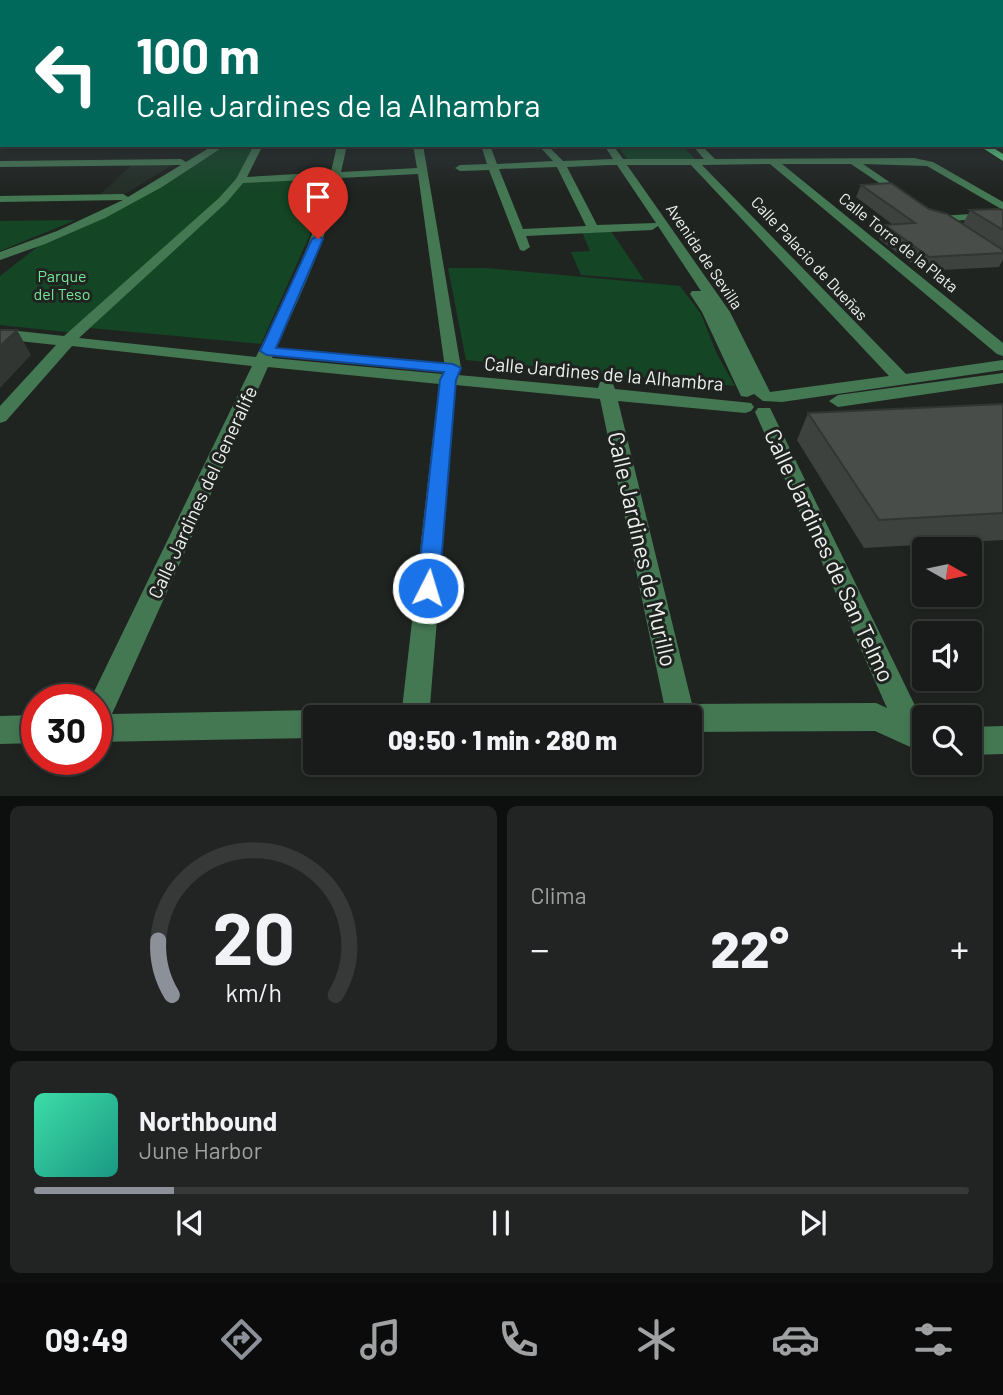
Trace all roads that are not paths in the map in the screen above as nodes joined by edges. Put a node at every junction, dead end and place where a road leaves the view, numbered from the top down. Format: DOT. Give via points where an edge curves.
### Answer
graph roads {
  1 [pos="207,147"];
  2 [pos="218,147"];
  3 [pos="258,147"];
  4 [pos="342,147"];
  5 [pos="418,147"];
  6 [pos="486,147"];
  7 [pos="544,147"];
  8 [pos="600,147"];
  9 [pos="609,147"];
  10 [pos="687,147"];
  11 [pos="696,147"];
  12 [pos="986,147"];
  13 [pos="1003,156"];
  14 [pos="772,158"];
  15 [pos="851,160"];
  16 [pos="702,161"];
  17 [pos="181,162"];
  18 [pos="614,162"];
  19 [pos="560,163"];
  20 [pos="0,164"];
  21 [pos="494,166"];
  22 [pos="460,168"];
  23 [pos="422,171"];
  24 [pos="337,175"];
  25 [pos="240,180"];
  26 [pos="123,197"];
  27 [pos="0,199"];
  28 [pos="916,204"];
  29 [pos="1003,207"];
  30 [pos="927,212"];
  31 [pos="1003,216"];
  32 [pos="938,219"];
  33 [pos="652,226"];
  34 [pos="593,229"];
  35 [pos="519,233"];
  36 [pos="960,233"];
  37 [pos="524,247"];
  38 [pos="0,251"];
  39 [pos="0,256"];
  40 [pos="0,325"];
  41 [pos="0,334"];
  42 [pos="71,337"];
  43 [pos="1003,351"];
  44 [pos="265,356"];
  45 [pos="1003,365"];
  46 [pos="451,374"];
  47 [pos="1003,377"];
  48 [pos="901,379"];
  49 [pos="606,388"];
  50 [pos="757,401"];
  51 [pos="0,417"];
  52 [pos="112,684"];
  53 [pos="416,705"];
  54 [pos="678,705"];
  55 [pos="702,716"];
  56 [pos="912,722"];
  57 [pos="303,724"];
  58 [pos="112,728"];
  59 [pos="21,729"];
  60 [pos="0,730"];
  61 [pos="912,733"];
  62 [pos="1003,740"];
  63 [pos="982,741"];
  1 -- 17 [label="street"];
  2 -- 39 [label="street" via="144,192"];
  3 -- 25 [label="street"];
  4 -- 24 [label="street, Calle Jardines del Generalife"];
  5 -- 23 [label="street"];
  6 -- 21 [label="street"];
  7 -- 19 [label="street"];
  8 -- 18 [label="street, Avenida de Sevilla"];
  9 -- 18 [label="street, Avenida de Sevilla"];
  10 -- 16 [label="street"];
  11 -- 16 [label="street"];
  12 -- 13 [label="main road"];
  14 -- 15 [label="street"];
  14 -- 16 [label="street"];
  14 -- 43 [label="street, Calle Torre de la Plata"];
  15 -- 28 [label="street"];
  15 -- 29 [label="street" via="930,164"];
  16 -- 18 [label="street"];
  16 -- 48 [label="street, Calle Palacio de Dueñas"];
  17 -- 20 [label="street"];
  17 -- 26 [label="street"];
  18 -- 19 [label="street"];
  18 -- 33 [label="street, Avenida de Sevilla"];
  18 -- 50 [label="street, Avenida de Sevilla" via="723,312"];
  19 -- 21 [label="street"];
  19 -- 34 [label="street"];
  21 -- 22 [label="street"];
  21 -- 35 [label="street"];
  23 -- 24 [label="street"];
  23 -- 46 [label="street"];
  24 -- 25 [label="street"];
  24 -- 44 [label="street, Calle Jardines del Generalife" via="309,261"];
  25 -- 42 [label="street" via="202,221"];
  26 -- 27 [label="street"];
  26 -- 38 [label="street"];
  30 -- 32 [label="street"];
  31 -- 32 [label="street"];
  32 -- 36 [label="street"];
  33 -- 34 [label="street"];
  33 -- 50 [label="street, Avenida de Sevilla" via="709,312"];
  34 -- 35 [label="street"];
  35 -- 37 [label="street"];
  40 -- 42 [label="street, Calle Jardines de la Alhambra"];
  41 -- 42 [label="street, Calle Jardines de la Alhambra"];
  42 -- 44 [label="street, Calle Jardines de la Alhambra"];
  42 -- 51 [label="street"];
  44 -- 46 [label="street, Calle Jardines de la Alhambra"];
  44 -- 52 [label="street, Calle Jardines del Generalife"];
  45 -- 48 [label="street, Calle Jardines de la Alhambra"];
  46 -- 49 [label="street, Calle Jardines de la Alhambra"];
  46 -- 53 [label="street"];
  47 -- 50 [label="street, Calle Jardines de la Alhambra"];
  48 -- 50 [label="street, Calle Jardines de la Alhambra"];
  49 -- 50 [label="street, Calle Jardines de la Alhambra"];
  49 -- 54 [label="street, Calle Jardines de Murillo"];
  50 -- 56 [label="street, Calle Jardines de San Telmo"];
  55 -- 61 [label="street" via="876,717"];
  57 -- 58 [label="street"];
  59 -- 60 [label="street"];
  62 -- 63 [label="street"];
}
